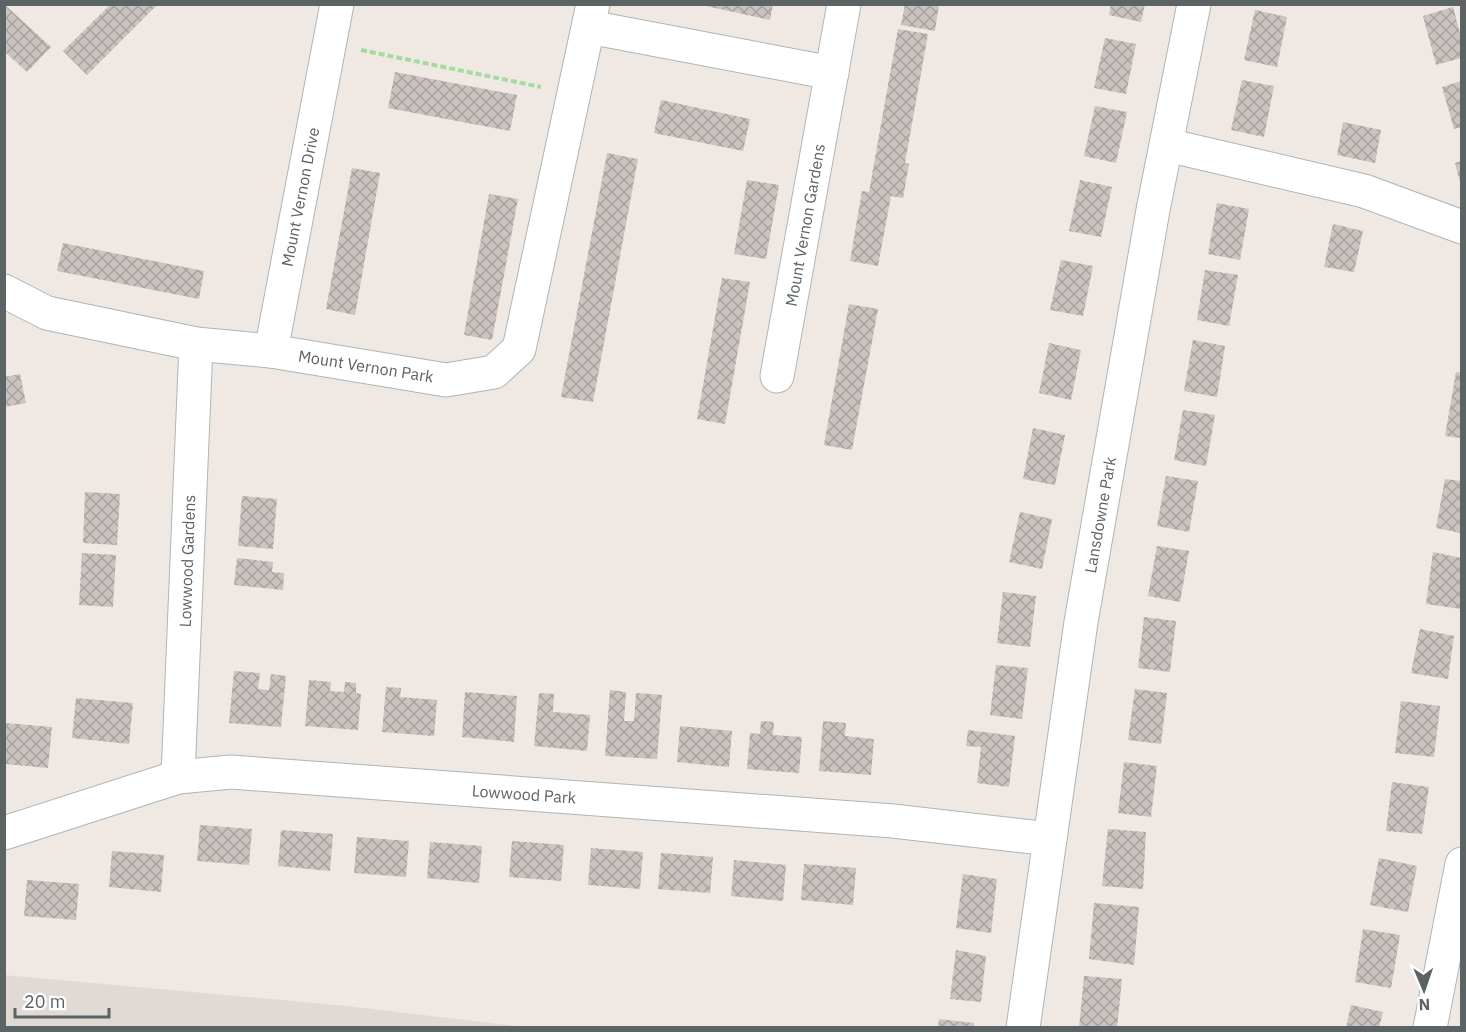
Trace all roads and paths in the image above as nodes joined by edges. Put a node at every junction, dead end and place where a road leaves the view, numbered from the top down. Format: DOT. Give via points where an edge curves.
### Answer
graph roads {
  1 [pos="337,4"];
  2 [pos="844,4"];
  3 [pos="1194,4"];
  4 [pos="591,16"];
  5 [pos="329,44"];
  6 [pos="832,74"];
  7 [pos="574,93"];
  8 [pos="1167,145"];
  9 [pos="1461,227"];
  10 [pos="4,291"];
  11 [pos="196,344"];
  12 [pos="271,351"];
  13 [pos="777,376"];
  14 [pos="178,777"];
  15 [pos="4,833"];
  16 [pos="1050,838"];
  17 [pos="1461,864"];
  18 [pos="1023,1028"];
  19 [pos="1430,1028"];
  1 -- 5 [label="street, Mount Vernon Drive"];
  2 -- 6 [label="street, Mount Vernon Gardens"];
  3 -- 8 [label="street, Lansdowne Park"];
  4 -- 6 [label="street"];
  4 -- 7 [label="street, Mount Vernon Park"];
  5 -- 7 [label="path"];
  5 -- 12 [label="street, Mount Vernon Drive"];
  6 -- 13 [label="street, Mount Vernon Gardens"];
  7 -- 12 [label="street, Mount Vernon Park" via="519,349 494,372 446,380"];
  8 -- 9 [label="street" via="1364,191"];
  8 -- 16 [label="street, Lansdowne Park" via="1083,611"];
  10 -- 11 [label="street, Mount Vernon Park" via="46,313"];
  11 -- 12 [label="street, Mount Vernon Park"];
  11 -- 14 [label="street, Lowwood Gardens"];
  14 -- 15 [label="street, Lowwood Park"];
  14 -- 16 [label="street, Lowwood Park" via="231,772 893,821"];
  16 -- 18 [label="street, Lansdowne Park"];
  17 -- 19 [label="street"];
}
